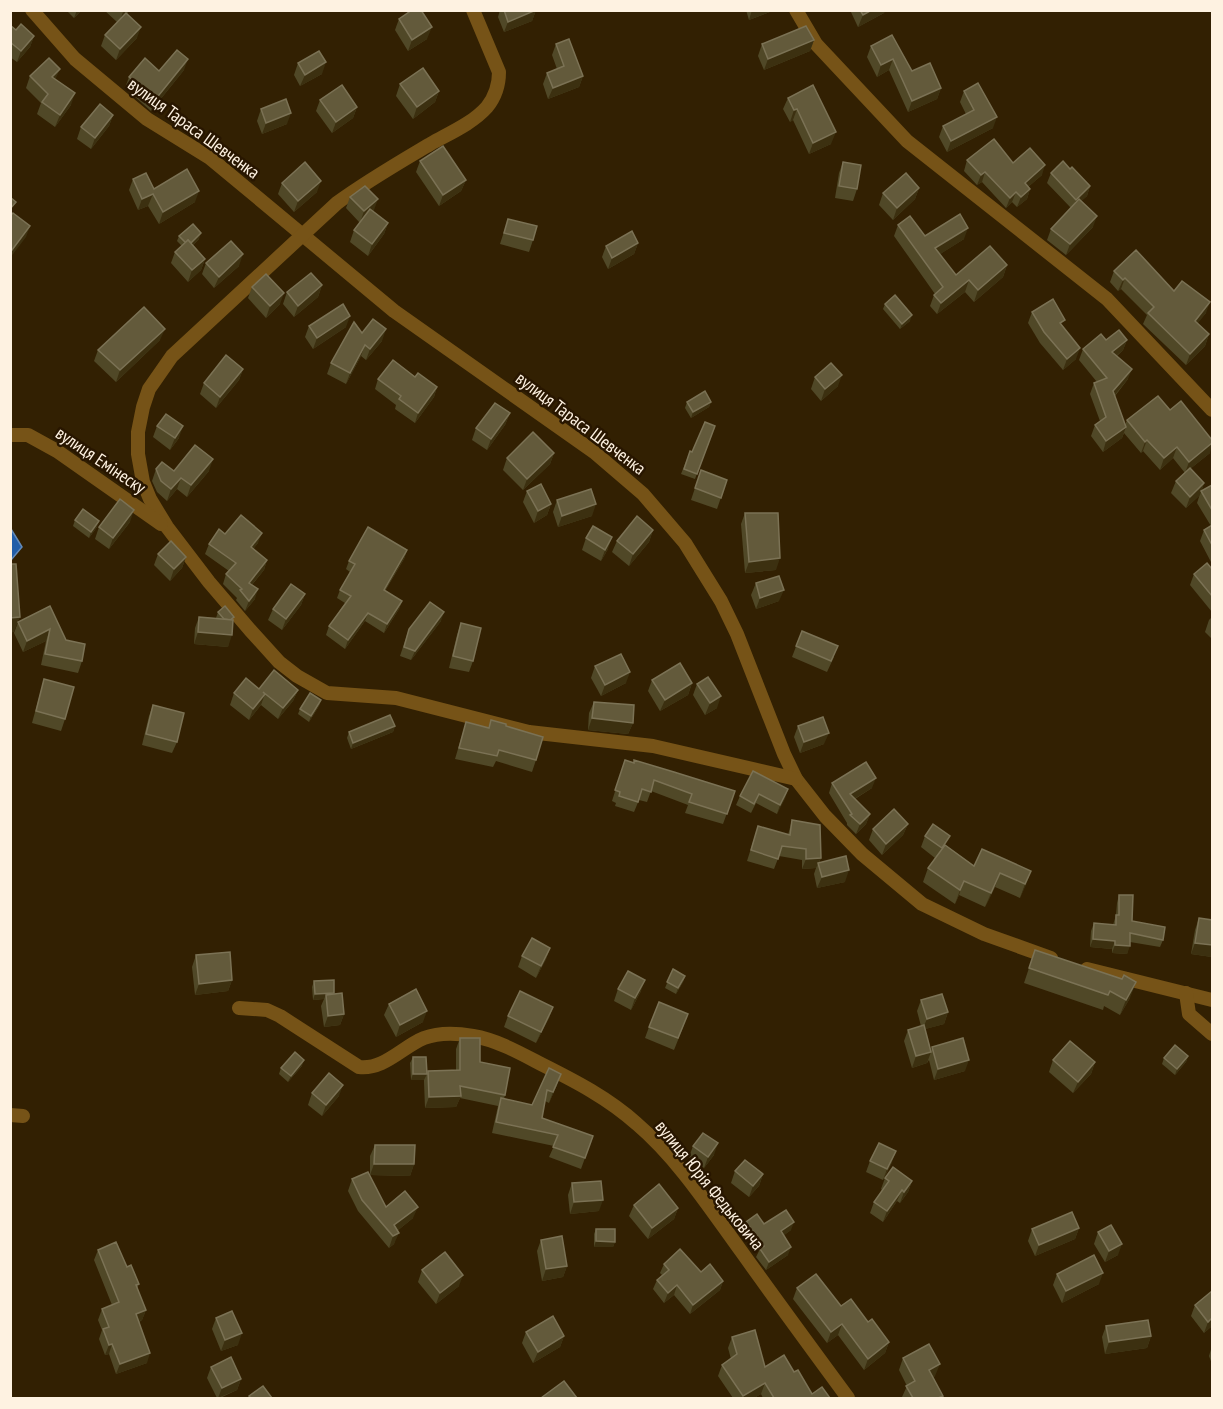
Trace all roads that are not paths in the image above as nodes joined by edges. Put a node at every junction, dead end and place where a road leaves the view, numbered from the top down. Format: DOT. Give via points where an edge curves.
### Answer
graph roads {
  1 [pos="32,10"];
  2 [pos="473,10"];
  3 [pos="796,10"];
  4 [pos="303,235"];
  5 [pos="1212,410"];
  6 [pos="10,435"];
  7 [pos="167,528"];
  8 [pos="796,779"];
  9 [pos="1186,993"];
  10 [pos="1212,1000"];
  11 [pos="239,1008"];
  12 [pos="1212,1034"];
  13 [pos="848,1398"];
  1 -- 4 [label="street, вулиця Тараса Шевченка" via="62,46 118,95 160,128 210,158"];
  2 -- 4 [label="street" via="499,72 497,90 487,107 350,193"];
  3 -- 5 [label="street" via="816,44 907,141 1107,299"];
  4 -- 7 [label="street" via="188,340 149,389 138,432 139,468 150,500"];
  4 -- 8 [label="street, вулиця Тараса Шевченка" via="424,333 594,452 655,507 685,543 721,601"];
  6 -- 7 [label="street, вулиця Емінеску" via="28,435 57,451"];
  7 -- 8 [label="street" via="262,645 289,670 327,693 396,698 519,730 653,746"];
  8 -- 9 [label="street, вулиця Тараса Шевченка" via="849,842 922,904 984,934 1068,964"];
  9 -- 10 [label="street, вулиця Тараса Шевченка"];
  9 -- 12 [label="street" via="1189,1014"];
  11 -- 13 [label="street, вулиця Юрія Федьковича" via="267,1010 280,1016 359,1067 382,1064 409,1046 439,1034 476,1036 529,1058 607,1100 650,1136 684,1175"];
}
